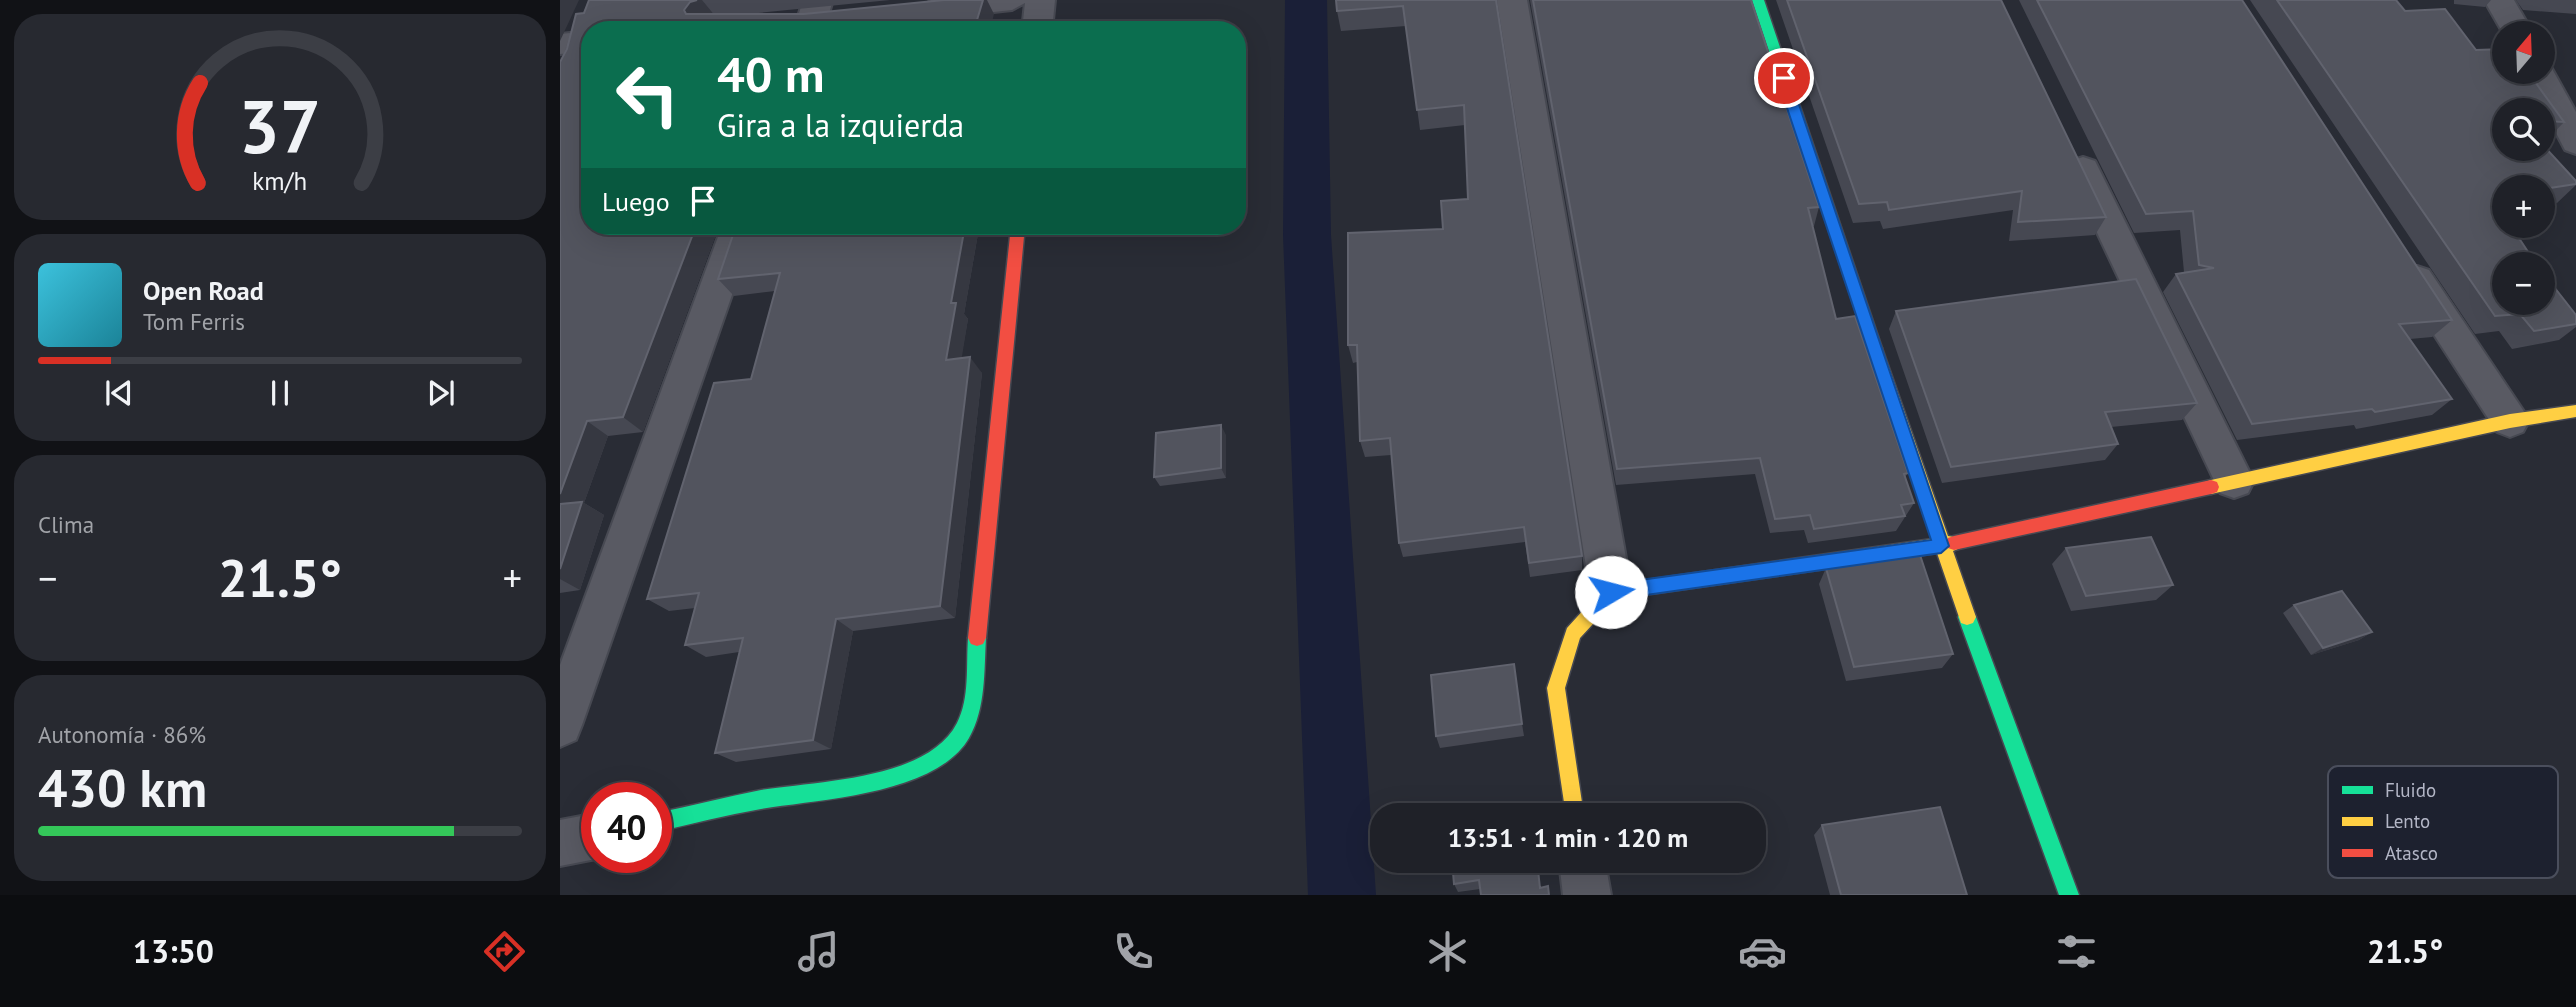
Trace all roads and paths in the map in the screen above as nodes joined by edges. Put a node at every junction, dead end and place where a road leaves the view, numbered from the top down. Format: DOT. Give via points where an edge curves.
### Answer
graph roads {
  1 [pos="1012,0"];
  2 [pos="1040,0"];
  3 [pos="1512,0"];
  4 [pos="1758,0"];
  5 [pos="2500,0"];
  6 [pos="593,10"];
  7 [pos="905,11"];
  8 [pos="587,21"];
  9 [pos="1038,21"];
  10 [pos="2511,21"];
  11 [pos="581,33"];
  12 [pos="573,49"];
  13 [pos="2545,84"];
  14 [pos="2067,136"];
  15 [pos="2576,142"];
  16 [pos="736,235"];
  17 [pos="1017,235"];
  18 [pos="2398,250"];
  19 [pos="2576,411"];
  20 [pos="2511,421"];
  21 [pos="2234,481"];
  22 [pos="1941,546"];
  23 [pos="1611,592"];
  24 [pos="560,726"];
  25 [pos="1573,803"];
  26 [pos="672,819"];
  27 [pos="581,839"];
  28 [pos="560,844"];
  29 [pos="1584,873"];
  30 [pos="1587,895"];
  31 [pos="2069,895"];
  1 -- 7 [label="street"];
  2 -- 9 [label="street"];
  3 -- 23 [label="street"];
  4 -- 22 [label="street"];
  5 -- 10 [label="street"];
  6 -- 8 [label="street"];
  11 -- 12 [label="street"];
  13 -- 15 [label="street"];
  14 -- 21 [label="street"];
  16 -- 24 [label="street"];
  17 -- 26 [label="street" via="970,713 957,740 936,759 891,778"];
  18 -- 20 [label="street"];
  19 -- 20 [label="street"];
  20 -- 21 [label="street"];
  21 -- 22 [label="street"];
  22 -- 23 [label="street"];
  22 -- 31 [label="street"];
  23 -- 25 [label="street" via="1573,634 1556,688"];
  27 -- 28 [label="street"];
  29 -- 30 [label="street"];
}
